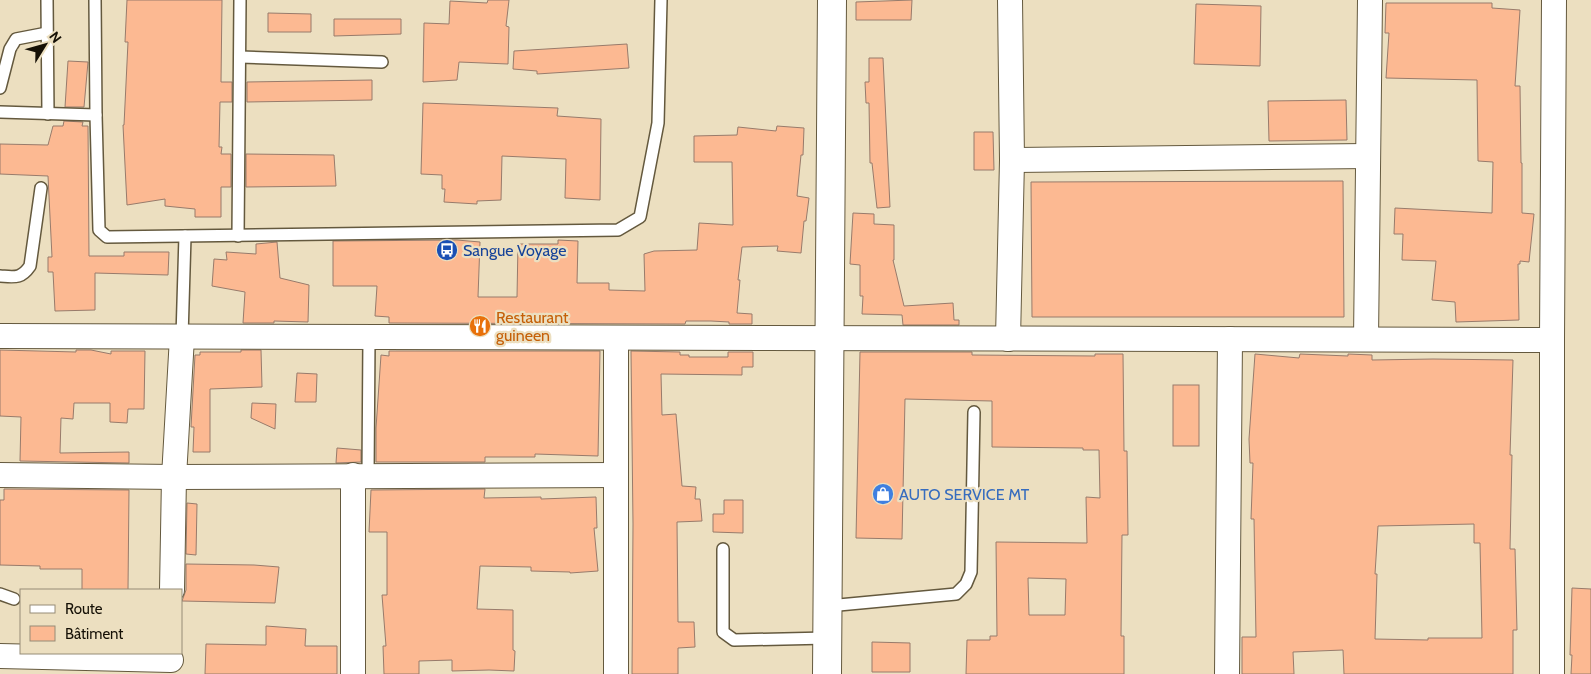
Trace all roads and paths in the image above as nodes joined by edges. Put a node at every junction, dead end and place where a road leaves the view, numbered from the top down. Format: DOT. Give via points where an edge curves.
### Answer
graph roads {
  1 [pos="47,0"];
  2 [pos="95,0"];
  3 [pos="240,0"];
  4 [pos="660,0"];
  5 [pos="832,0"];
  6 [pos="1010,0"];
  7 [pos="1370,0"];
  8 [pos="1554,0"];
  9 [pos="47,33"];
  10 [pos="240,56"];
  11 [pos="382,62"];
  12 [pos="0,88"];
  13 [pos="0,112"];
  14 [pos="48,114"];
  15 [pos="96,115"];
  16 [pos="1368,156"];
  17 [pos="1012,160"];
  18 [pos="41,188"];
  19 [pos="184,236"];
  20 [pos="238,236"];
  21 [pos="0,276"];
  22 [pos="0,336"];
  23 [pos="182,336"];
  24 [pos="369,337"];
  25 [pos="616,338"];
  26 [pos="829,338"];
  27 [pos="1008,338"];
  28 [pos="1230,339"];
  29 [pos="1366,339"];
  30 [pos="1552,340"];
  31 [pos="974,412"];
  32 [pos="0,475"];
  33 [pos="360,475"];
  34 [pos="616,475"];
  35 [pos="174,476"];
  36 [pos="723,549"];
  37 [pos="172,589"];
  38 [pos="0,594"];
  39 [pos="14,599"];
  40 [pos="828,606"];
  41 [pos="827,638"];
  42 [pos="0,656"];
  43 [pos="170,662"];
  44 [pos="353,674"];
  45 [pos="616,674"];
  46 [pos="827,674"];
  47 [pos="1227,674"];
  48 [pos="1552,674"];
  1 -- 9 [label="lane"];
  2 -- 15 [label="lane"];
  3 -- 10 [label="lane"];
  4 -- 20 [label="lane" via="658,123 640,217 618,230"];
  5 -- 26 [label="street"];
  6 -- 17 [label="street"];
  7 -- 16 [label="street"];
  8 -- 30 [label="street"];
  9 -- 12 [label="lane" via="16,39 10,49"];
  9 -- 14 [label="lane"];
  10 -- 11 [label="lane"];
  10 -- 20 [label="lane"];
  13 -- 14 [label="lane"];
  14 -- 15 [label="lane"];
  15 -- 19 [label="lane" via="99,230 107,237"];
  16 -- 17 [label="street"];
  16 -- 29 [label="street"];
  17 -- 27 [label="street"];
  18 -- 21 [label="lane" via="30,266 17,277"];
  19 -- 20 [label="lane"];
  19 -- 23 [label="lane"];
  22 -- 23 [label="street"];
  23 -- 24 [label="street"];
  23 -- 35 [label="street"];
  24 -- 25 [label="street"];
  24 -- 33 [label="lane"];
  25 -- 26 [label="street"];
  25 -- 34 [label="street"];
  26 -- 27 [label="street"];
  26 -- 40 [label="street"];
  27 -- 28 [label="street"];
  28 -- 29 [label="street"];
  28 -- 47 [label="street"];
  29 -- 30 [label="street"];
  30 -- 48 [label="street"];
  31 -- 40 [label="lane" via="970,572 966,584 956,594"];
  32 -- 35 [label="street"];
  33 -- 34 [label="street"];
  33 -- 35 [label="street"];
  33 -- 44 [label="street"];
  34 -- 45 [label="street"];
  35 -- 37 [label="street"];
  36 -- 41 [label="lane" via="723,632 734,640"];
  38 -- 39 [label="lane"];
  40 -- 41 [label="street"];
  41 -- 46 [label="street"];
  42 -- 43 [label="street"];
}
